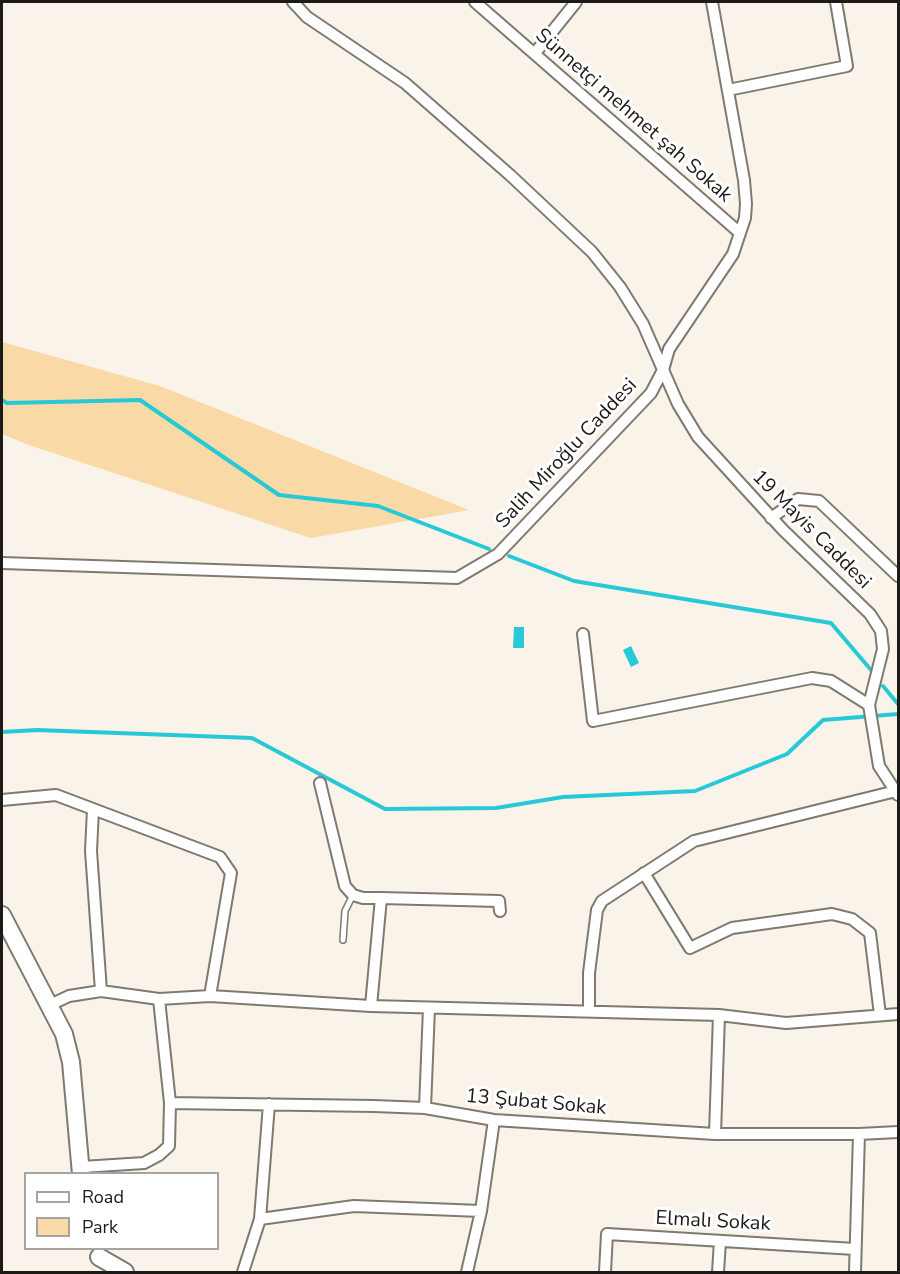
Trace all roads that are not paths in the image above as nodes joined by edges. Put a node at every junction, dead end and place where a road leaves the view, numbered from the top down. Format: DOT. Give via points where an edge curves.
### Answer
graph roads {
  1 [pos="292,2"];
  2 [pos="475,2"];
  3 [pos="576,2"];
  4 [pos="712,2"];
  5 [pos="836,2"];
  6 [pos="535,53"];
  7 [pos="728,90"];
  8 [pos="740,233"];
  9 [pos="663,370"];
  10 [pos="771,518"];
  11 [pos="2,563"];
  12 [pos="898,576"];
  13 [pos="583,634"];
  14 [pos="869,705"];
  15 [pos="320,783"];
  16 [pos="897,793"];
  17 [pos="2,800"];
  18 [pos="93,808"];
  19 [pos="644,873"];
  20 [pos="353,895"];
  21 [pos="381,898"];
  22 [pos="500,911"];
  23 [pos="2,915"];
  24 [pos="343,940"];
  25 [pos="101,991"];
  26 [pos="210,996"];
  27 [pos="159,999"];
  28 [pos="50,1005"];
  29 [pos="371,1006"];
  30 [pos="429,1008"];
  31 [pos="589,1011"];
  32 [pos="898,1014"];
  33 [pos="719,1015"];
  34 [pos="880,1015"];
  35 [pos="170,1103"];
  36 [pos="269,1104"];
  37 [pos="425,1108"];
  38 [pos="494,1120"];
  39 [pos="898,1132"];
  40 [pos="715,1134"];
  41 [pos="859,1134"];
  42 [pos="82,1170"];
  43 [pos="481,1211"];
  44 [pos="260,1219"];
  45 [pos="720,1241"];
  46 [pos="855,1249"];
  47 [pos="97,1259"];
  48 [pos="125,1272"];
  49 [pos="243,1272"];
  50 [pos="467,1272"];
  51 [pos="605,1272"];
  52 [pos="718,1272"];
  53 [pos="855,1272"];
  1 -- 9 [label="street" via="307,17 405,83 592,252 643,324"];
  2 -- 6 [label="street, Sünnetçi mehmet şah Sokak"];
  3 -- 6 [label="street"];
  4 -- 7 [label="street, Salih Miroğlu Caddesi"];
  5 -- 7 [label="street" via="847,66"];
  6 -- 8 [label="street, Sünnetçi mehmet şah Sokak"];
  7 -- 8 [label="street, Salih Miroğlu Caddesi" via="746,204"];
  8 -- 9 [label="street, Salih Miroğlu Caddesi" via="733,254 669,349"];
  9 -- 10 [label="street, 19 Mayis Caddesi" via="698,437"];
  9 -- 11 [label="street, Salih Miroğlu Caddesi" via="651,393 498,554 457,578"];
  10 -- 12 [label="street" via="798,499 819,501"];
  10 -- 14 [label="street, 19 Mayis Caddesi" via="870,614 881,632 883,649"];
  13 -- 14 [label="street" via="593,721 812,678 831,681"];
  14 -- 16 [label="street, 19 Mayis Caddesi" via="879,766"];
  15 -- 20 [label="street" via="345,886"];
  16 -- 19 [label="street" via="694,841"];
  17 -- 18 [label="street" via="56,795"];
  18 -- 25 [label="street" via="91,850"];
  18 -- 26 [label="street" via="220,857 231,873"];
  19 -- 31 [label="street" via="597,910 589,973"];
  19 -- 34 [label="street" via="690,948 732,928 832,914 852,919 870,933"];
  20 -- 21 [label="street"];
  20 -- 24 [label="lane" via="345,911"];
  21 -- 22 [label="street" via="499,901"];
  21 -- 29 [label="street"];
  23 -- 28 [label="street"];
  25 -- 27 [label="street"];
  25 -- 28 [label="street" via="69,996"];
  26 -- 27 [label="street"];
  26 -- 29 [label="street"];
  27 -- 35 [label="street"];
  28 -- 42 [label="street" via="64,1034 71,1062"];
  29 -- 30 [label="street"];
  30 -- 31 [label="street"];
  30 -- 37 [label="street"];
  31 -- 33 [label="street"];
  32 -- 34 [label="street"];
  33 -- 34 [label="street" via="786,1023"];
  33 -- 40 [label="street"];
  35 -- 36 [label="street, 13 Şubat Sokak"];
  35 -- 42 [label="street" via="169,1146 159,1155 144,1163"];
  36 -- 37 [label="street, 13 Şubat Sokak"];
  36 -- 44 [label="street"];
  37 -- 38 [label="street, 13 Şubat Sokak"];
  38 -- 40 [label="street, 13 Şubat Sokak"];
  38 -- 43 [label="street"];
  39 -- 41 [label="street, 13 Şubat Sokak"];
  40 -- 41 [label="street, 13 Şubat Sokak"];
  41 -- 46 [label="street"];
  43 -- 44 [label="street" via="354,1206"];
  43 -- 50 [label="street"];
  44 -- 49 [label="street"];
  45 -- 46 [label="street, Elmalı Sokak"];
  45 -- 51 [label="street, Elmalı Sokak" via="608,1234"];
  45 -- 52 [label="street"];
  46 -- 53 [label="street"];
  47 -- 48 [label="street"];
}
